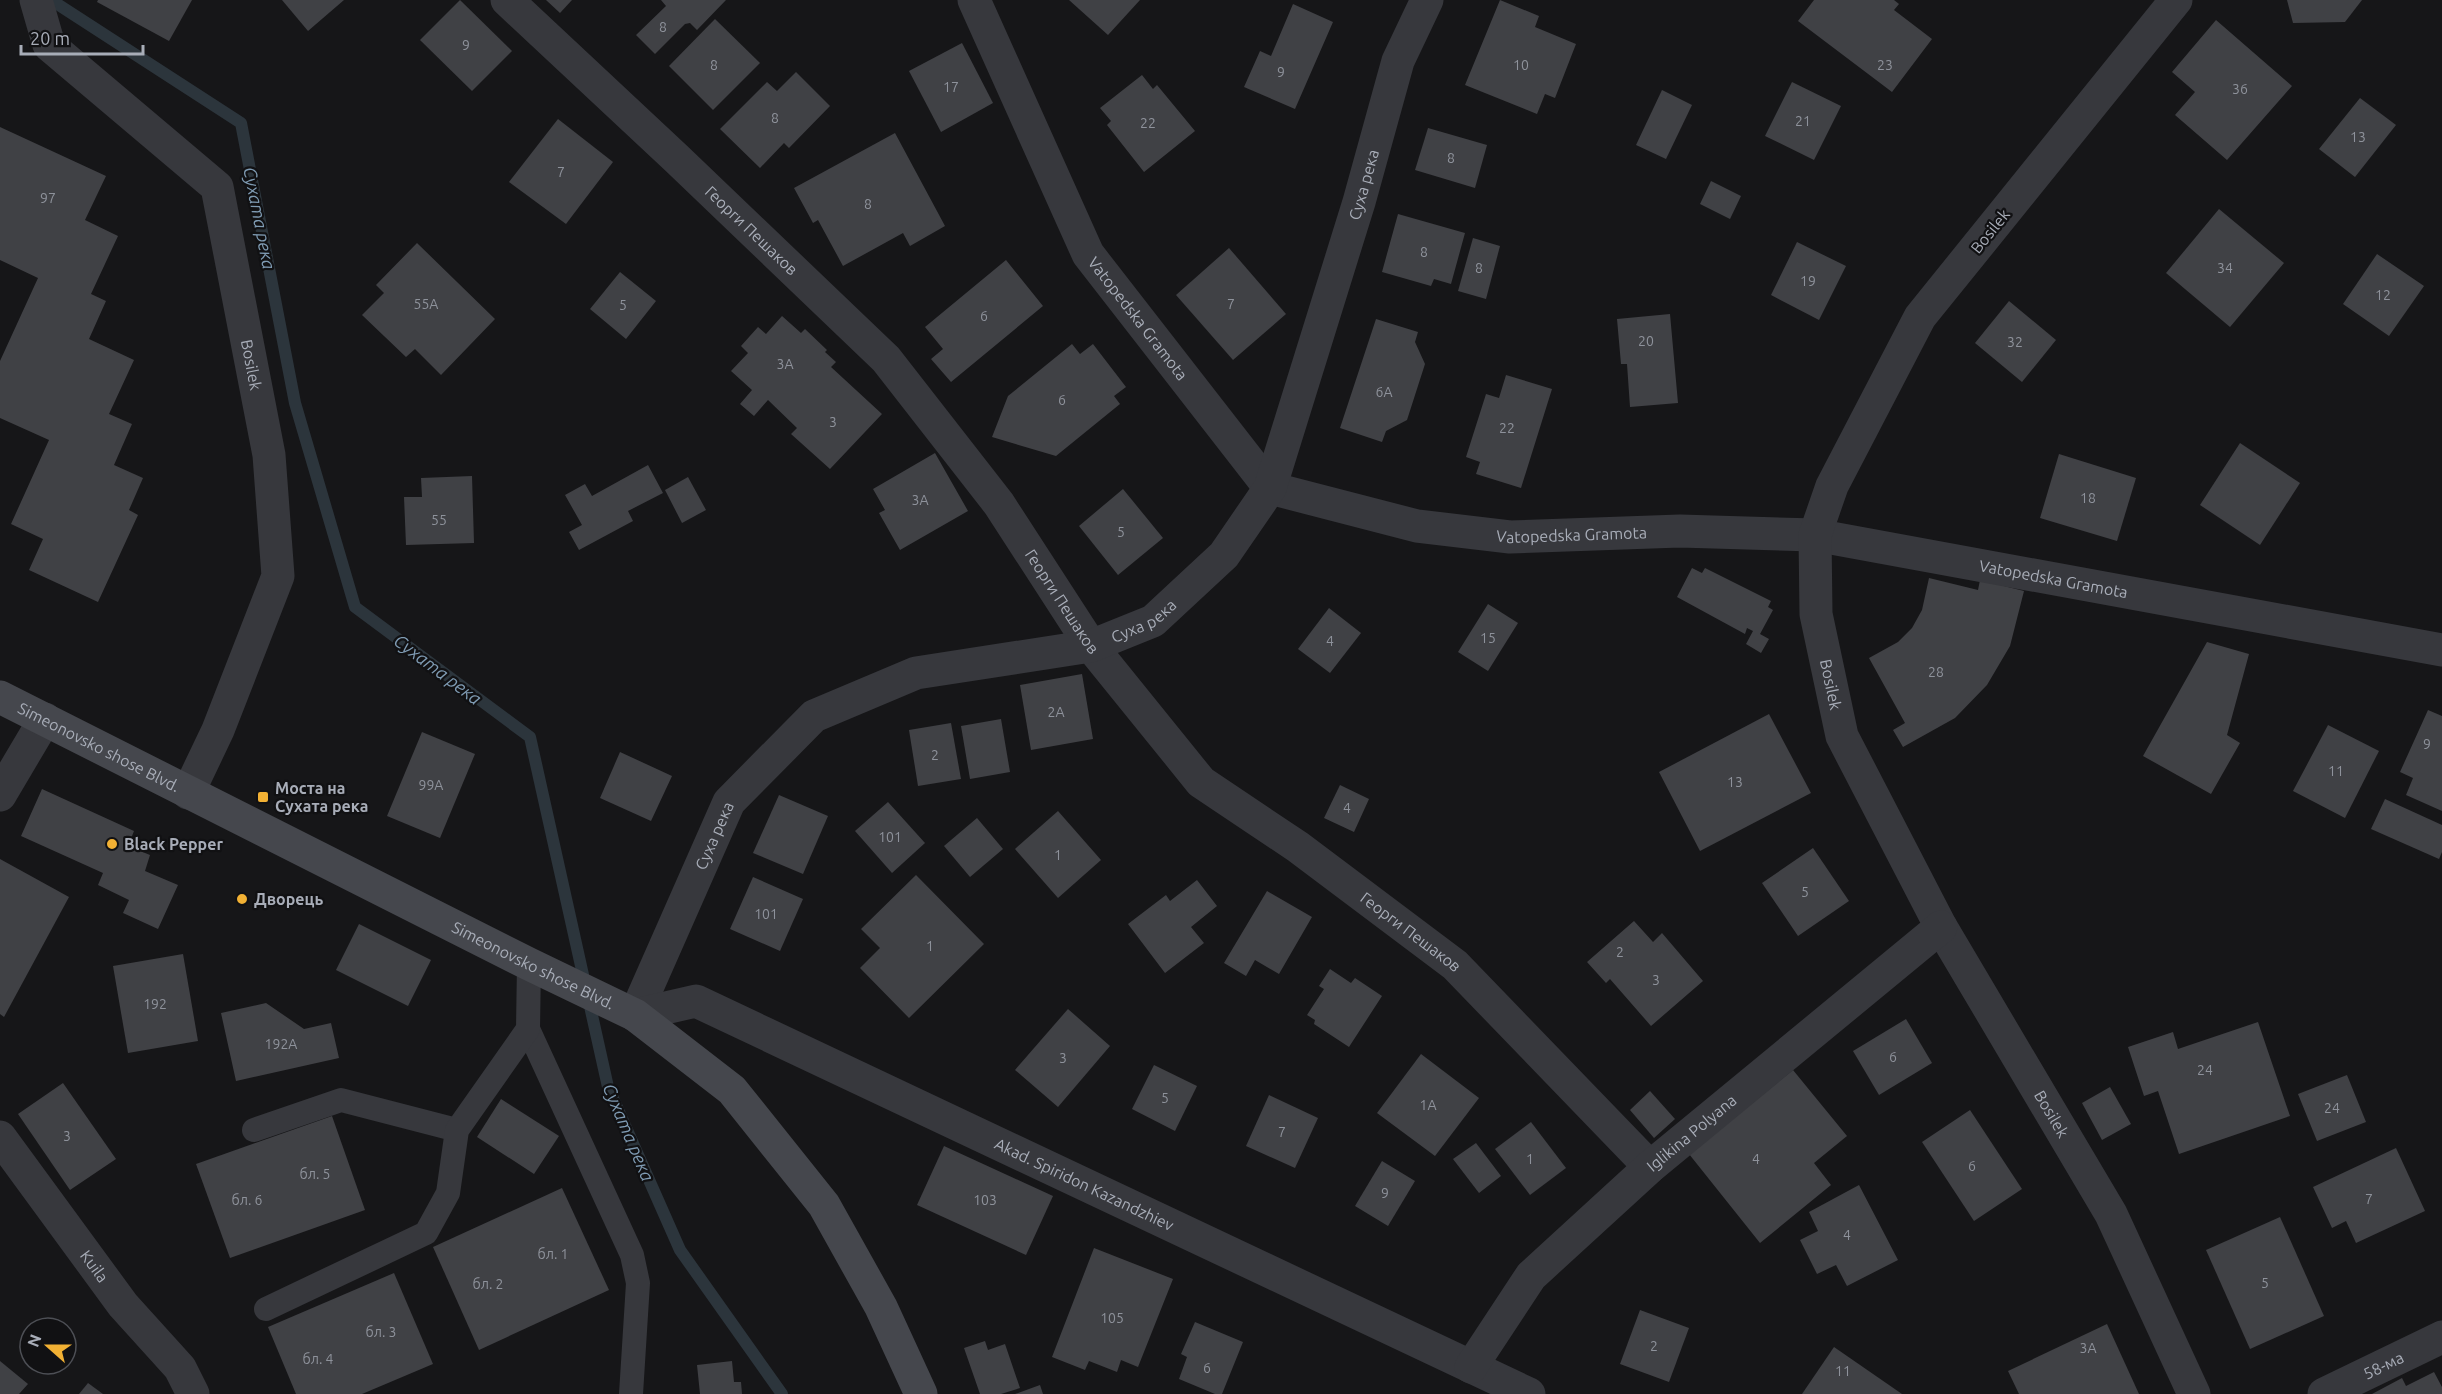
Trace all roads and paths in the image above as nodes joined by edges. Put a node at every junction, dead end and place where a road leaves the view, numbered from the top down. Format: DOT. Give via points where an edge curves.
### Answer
graph roads {
  1 [pos="35,0"];
  2 [pos="507,0"];
  3 [pos="974,0"];
  4 [pos="1427,0"];
  5 [pos="2176,0"];
  6 [pos="1270,488"];
  7 [pos="1815,535"];
  8 [pos="1091,646"];
  9 [pos="2442,650"];
  10 [pos="0,697"];
  11 [pos="45,718"];
  12 [pos="188,794"];
  13 [pos="0,795"];
  14 [pos="1941,927"];
  15 [pos="529,964"];
  16 [pos="635,1016"];
  17 [pos="528,1029"];
  18 [pos="254,1130"];
  19 [pos="457,1130"];
  20 [pos="0,1137"];
  21 [pos="1650,1167"];
  22 [pos="266,1309"];
  23 [pos="2442,1337"];
  24 [pos="1471,1367"];
  25 [pos="626,1392"];
  26 [pos="193,1394"];
  27 [pos="921,1394"];
  28 [pos="1529,1394"];
  29 [pos="2194,1394"];
  30 [pos="2324,1394"];
  1 -- 12 [label="street, Bosilek" via="49,45 217,187 269,455 278,576 227,709"];
  2 -- 8 [label="street, Георги Пешаков" via="886,359 999,504"];
  3 -- 6 [label="street, Vatopedska Gramota" via="1088,254"];
  4 -- 6 [label="street, Суха река" via="1398,61 1359,202"];
  5 -- 7 [label="street, Bosilek" via="1920,317 1832,486"];
  6 -- 7 [label="street, Vatopedska Gramota" via="1417,526 1510,537 1680,531"];
  6 -- 8 [label="street, Суха река" via="1224,555 1153,621"];
  7 -- 9 [label="street, Vatopedska Gramota"];
  7 -- 14 [label="street, Bosilek" via="1816,614 1842,736"];
  8 -- 16 [label="street, Суха река" via="916,673 814,716 729,802"];
  8 -- 21 [label="street, Георги Пешаков" via="1201,782 1298,847 1455,965"];
  10 -- 11 [label="street, Simeonovsko shose Blvd."];
  11 -- 12 [label="street, Simeonovsko shose Blvd."];
  11 -- 13 [label="street"];
  12 -- 15 [label="street, Simeonovsko shose Blvd."];
  14 -- 21 [label="street, Iglikina Polyana"];
  14 -- 29 [label="street, Bosilek" via="2111,1214"];
  15 -- 16 [label="street, Simeonovsko shose Blvd."];
  15 -- 17 [label="lane"];
  16 -- 24 [label="street, Akad. Spiridon Kazandzhiev" via="696,1001"];
  16 -- 27 [label="street, Simeonovsko shose Blvd." via="732,1090 824,1205 881,1307"];
  17 -- 19 [label="lane"];
  17 -- 25 [label="lane" via="632,1255 638,1283"];
  18 -- 19 [label="lane" via="341,1100"];
  19 -- 22 [label="lane" via="448,1193 426,1233"];
  20 -- 26 [label="street, Kuila" via="123,1305 180,1368"];
  21 -- 24 [label="street, Iglikina Polyana" via="1531,1276"];
  23 -- 30 [label="street, 58-ма"];
  24 -- 28 [label="street, Akad. Spiridon Kazandzhiev"];
}
